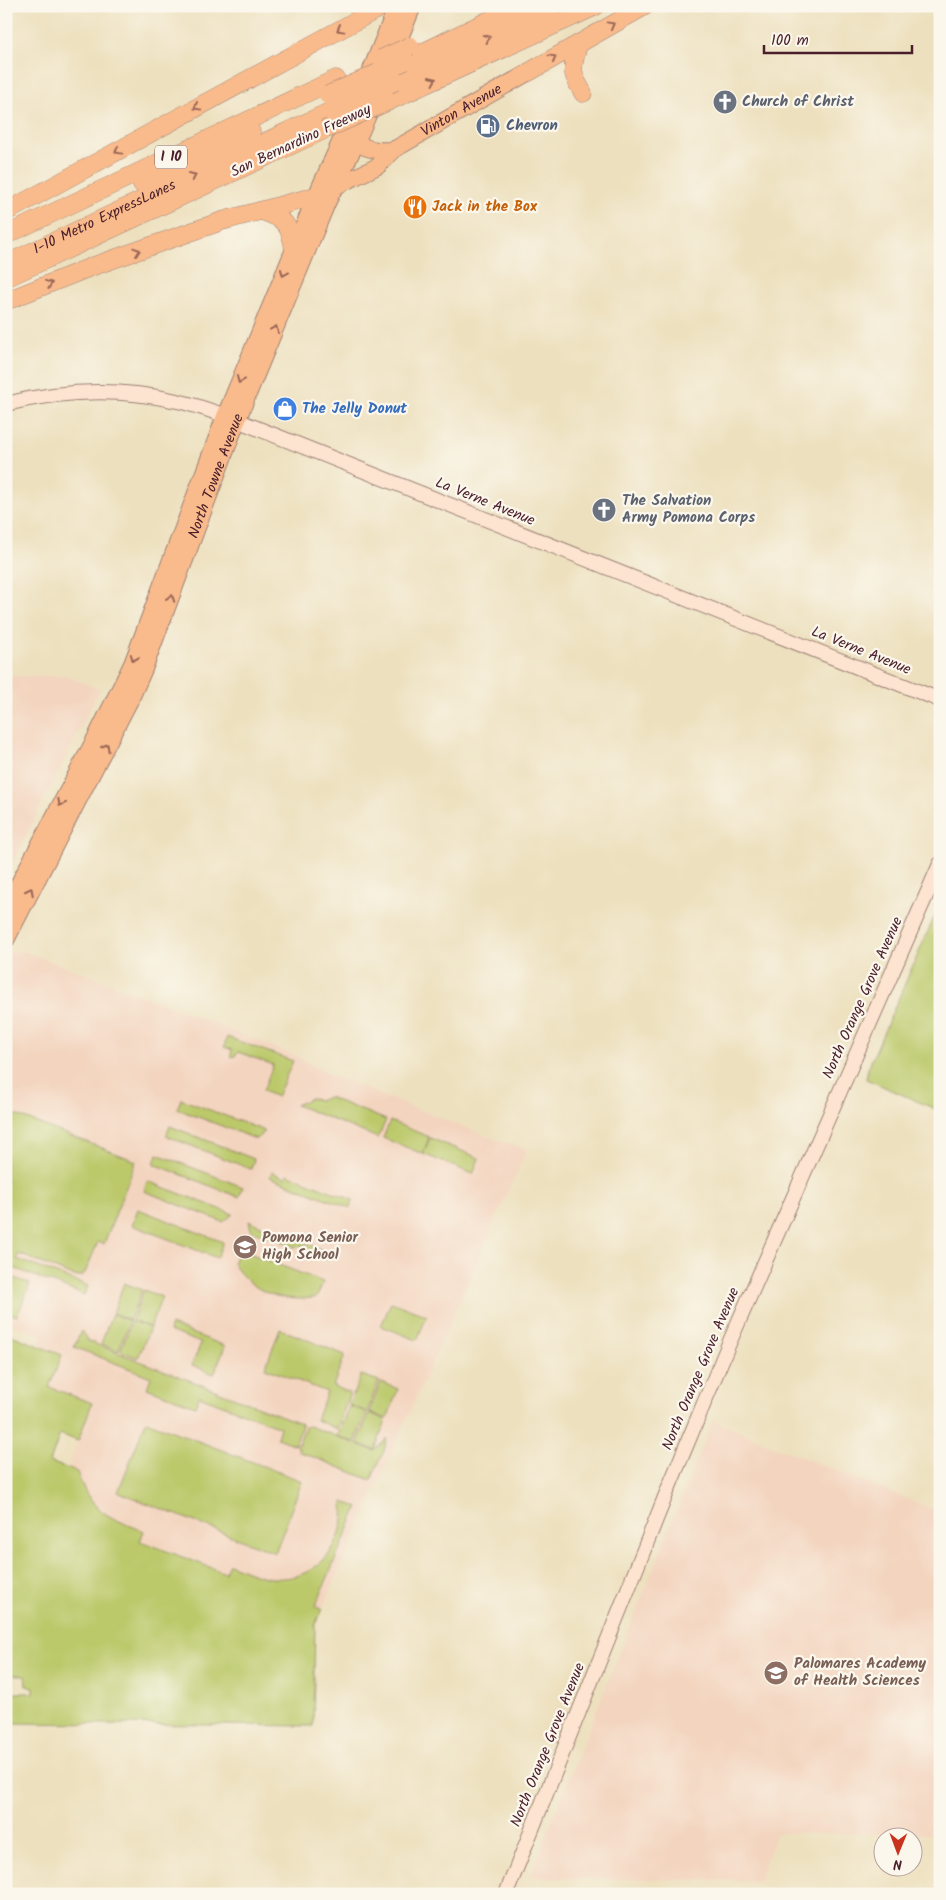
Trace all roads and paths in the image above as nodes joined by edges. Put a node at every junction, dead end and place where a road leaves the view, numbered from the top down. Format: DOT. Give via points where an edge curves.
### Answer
graph roads {
  1 [pos="383,6"];
  2 [pos="397,6"];
  3 [pos="413,6"];
  4 [pos="492,6"];
  5 [pos="518,6"];
  6 [pos="554,6"];
  7 [pos="596,6"];
  8 [pos="645,6"];
  9 [pos="578,44"];
  10 [pos="408,53"];
  11 [pos="529,72"];
  12 [pos="583,93"];
  13 [pos="332,95"];
  14 [pos="348,144"];
  15 [pos="395,149"];
  16 [pos="334,187"];
  17 [pos="316,196"];
  18 [pos="261,211"];
  19 [pos="6,212"];
  20 [pos="6,235"];
  21 [pos="6,247"];
  22 [pos="294,249"];
  23 [pos="6,264"];
  24 [pos="6,278"];
  25 [pos="6,301"];
  26 [pos="6,404"];
  27 [pos="231,418"];
  28 [pos="940,700"];
  29 [pos="940,864"];
  30 [pos="6,908"];
  31 [pos="6,940"];
  32 [pos="506,1894"];
  1 -- 19 [label="highway, one-way"];
  2 -- 14 [label="main road, North Towne Avenue" via="347,130"];
  3 -- 14 [label="main road, North Towne Avenue"];
  4 -- 10 [label="highway, I 10"];
  5 -- 10 [label="highway"];
  13 -- 6 [label="highway, I-10 Metro ExpressLanes, one-way, bridge" via="396,81"];
  24 -- 7 [label="highway, San Bernardino Freeway, one-way, bridge"];
  9 -- 8 [label="highway, one-way"];
  11 -- 9 [label="highway, one-way"];
  9 -- 12 [label="highway" via="572,70"];
  10 -- 13 [label="highway, I 10, bridge"];
  11 -- 15 [label="main road, Vinton Avenue"];
  13 -- 20 [label="highway, I 10"];
  13 -- 21 [label="highway, I-10 Metro ExpressLanes"];
  23 -- 13 [label="highway, I-10 Metro ExpressLanes, one-way"];
  14 -- 15 [label="main road, Vinton Avenue" via="379,152"];
  14 -- 16 [label="main road, North Towne Avenue"];
  14 -- 17 [label="main road, North Towne Avenue"];
  15 -- 16 [label="main road, Vinton Avenue" via="378,166"];
  16 -- 17 [label="main road, Vinton Avenue"];
  27 -- 16 [label="main road, North Towne Avenue, one-way"];
  17 -- 18 [label="highway"];
  17 -- 22 [label="main road, North Towne Avenue"];
  18 -- 22 [label="highway" via="286,223"];
  25 -- 18 [label="highway, one-way" via="91,267 222,221"];
  22 -- 27 [label="main road, North Towne Avenue, one-way"];
  26 -- 27 [label="main road, La Verne Avenue" via="51,395 126,394 178,401"];
  27 -- 28 [label="main road, La Verne Avenue"];
  27 -- 30 [label="main road, North Towne Avenue, one-way" via="122,686"];
  31 -- 27 [label="main road, North Towne Avenue, one-way" via="134,691 160,629"];
  29 -- 32 [label="main road, North Orange Grove Avenue" via="726,1348"];
}
